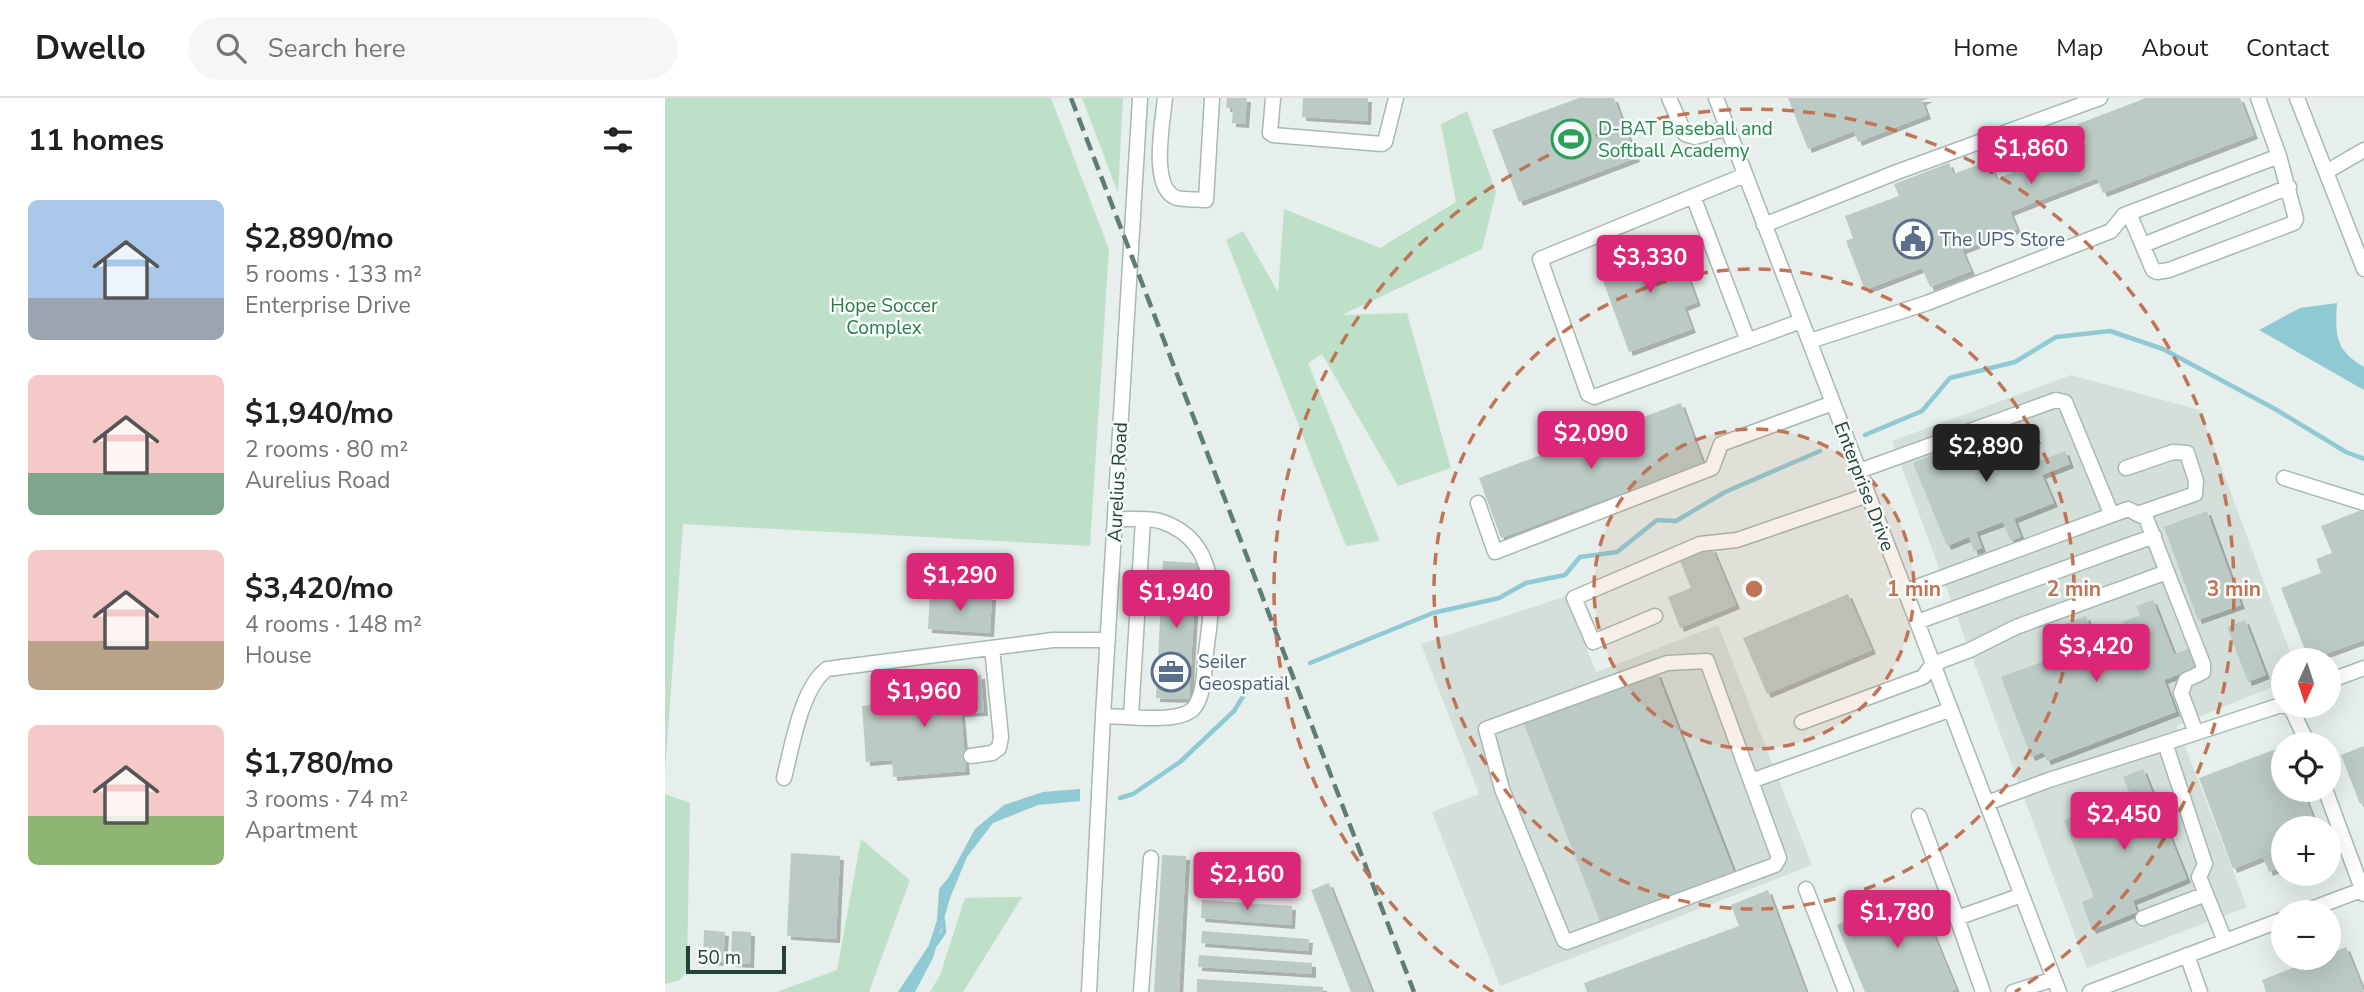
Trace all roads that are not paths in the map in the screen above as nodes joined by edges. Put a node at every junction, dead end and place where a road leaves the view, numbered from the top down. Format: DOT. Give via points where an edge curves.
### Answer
graph roads {
  1 [pos="1140,98"];
  2 [pos="1165,98"];
  3 [pos="1212,98"];
  4 [pos="1273,98"];
  5 [pos="1396,98"];
  6 [pos="1669,98"];
  7 [pos="1716,98"];
  8 [pos="2100,98"];
  9 [pos="2257,98"];
  10 [pos="2297,98"];
  11 [pos="1727,128"];
  12 [pos="2364,150"];
  13 [pos="2279,156"];
  14 [pos="2326,172"];
  15 [pos="1745,175"];
  16 [pos="2289,187"];
  17 [pos="1693,196"];
  18 [pos="2129,213"];
  19 [pos="1764,225"];
  20 [pos="2143,245"];
  21 [pos="2364,269"];
  22 [pos="1801,321"];
  23 [pos="1748,341"];
  24 [pos="1810,341"];
  25 [pos="1833,403"];
  26 [pos="2126,468"];
  27 [pos="1859,471"];
  28 [pos="2284,478"];
  29 [pos="1868,495"];
  30 [pos="1478,503"];
  31 [pos="2364,503"];
  32 [pos="2111,513"];
  33 [pos="2137,514"];
  34 [pos="1115,519"];
  35 [pos="1143,520"];
  36 [pos="2154,536"];
  37 [pos="2167,572"];
  38 [pos="1906,591"];
  39 [pos="1655,616"];
  40 [pos="1917,622"];
  41 [pos="1108,640"];
  42 [pos="992,648"];
  43 [pos="1933,664"];
  44 [pos="2364,668"];
  45 [pos="2341,677"];
  46 [pos="1949,710"];
  47 [pos="1103,716"];
  48 [pos="1132,716"];
  49 [pos="1802,722"];
  50 [pos="2302,732"];
  51 [pos="2196,733"];
  52 [pos="2165,743"];
  53 [pos="971,756"];
  54 [pos="784,778"];
  55 [pos="1751,781"];
  56 [pos="2330,802"];
  57 [pos="1987,803"];
  58 [pos="1919,816"];
  59 [pos="1151,858"];
  60 [pos="1806,889"];
  61 [pos="2363,891"];
  62 [pos="2206,894"];
  63 [pos="2022,895"];
  64 [pos="2337,900"];
  65 [pos="1957,918"];
  66 [pos="2143,918"];
  67 [pos="2271,924"];
  68 [pos="2225,941"];
  69 [pos="2187,955"];
  70 [pos="2057,986"];
  71 [pos="1089,992"];
  72 [pos="1141,992"];
  73 [pos="1846,992"];
  74 [pos="1983,992"];
  75 [pos="2013,992"];
  76 [pos="2090,992"];
  77 [pos="2200,992"];
  1 -- 34 [label="street, Aurelius Road"];
  2 -- 3 [label="street" via="1159,174 1164,187 1176,198 1206,200"];
  4 -- 5 [label="street" via="1272,135 1382,144"];
  6 -- 11 [label="street" via="1685,135 1695,137"];
  7 -- 11 [label="street, Enterprise Drive"];
  8 -- 19 [label="street"];
  9 -- 13 [label="street"];
  10 -- 14 [label="street"];
  11 -- 15 [label="street, Enterprise Drive"];
  12 -- 14 [label="street"];
  13 -- 16 [label="street"];
  13 -- 18 [label="street"];
  14 -- 21 [label="street"];
  15 -- 17 [label="street"];
  15 -- 19 [label="street, Enterprise Drive"];
  16 -- 20 [label="street"];
  16 -- 20 [label="street" via="2297,219 2294,223 2245,243 2162,273 2153,270"];
  17 -- 23 [label="street"];
  17 -- 23 [label="street" via="1539,259 1588,394 1594,397"];
  18 -- 20 [label="street"];
  18 -- 24 [label="street" via="2111,231 1927,303"];
  19 -- 22 [label="street, Enterprise Drive"];
  22 -- 23 [label="street"];
  22 -- 24 [label="street, Enterprise Drive"];
  24 -- 25 [label="street, Enterprise Drive"];
  25 -- 27 [label="street, Enterprise Drive"];
  25 -- 30 [label="street" via="1721,444 1712,468 1495,552"];
  26 -- 33 [label="street" via="2173,452 2187,453 2196,481 2195,494"];
  27 -- 29 [label="street, Enterprise Drive"];
  27 -- 32 [label="street" via="2056,400 2065,402"];
  28 -- 31 [label="street"];
  29 -- 38 [label="street, Enterprise Drive"];
  29 -- 39 [label="street" via="1737,540 1700,544 1574,598 1593,642"];
  32 -- 33 [label="street" via="2128,509"];
  32 -- 38 [label="street"];
  33 -- 36 [label="street" via="2146,518"];
  34 -- 35 [label="street"];
  34 -- 41 [label="street, Aurelius Road"];
  35 -- 48 [label="street"];
  35 -- 48 [label="street" via="1161,521 1188,535 1208,565 1212,611 1200,696 1192,709 1175,717"];
  36 -- 37 [label="street"];
  36 -- 40 [label="street"];
  37 -- 43 [label="street" via="2016,627"];
  37 -- 51 [label="street" via="2203,664 2203,671 2186,680 2181,693"];
  38 -- 40 [label="street, Enterprise Drive"];
  40 -- 43 [label="street, Enterprise Drive"];
  41 -- 42 [label="street" via="1053,640"];
  41 -- 47 [label="street, Aurelius Road"];
  42 -- 53 [label="street" via="999,748"];
  42 -- 54 [label="street" via="827,669 808,690"];
  43 -- 46 [label="street, Enterprise Drive"];
  43 -- 49 [label="street" via="1923,677"];
  44 -- 45 [label="street"];
  46 -- 55 [label="street"];
  46 -- 57 [label="street, Enterprise Drive"];
  47 -- 48 [label="street"];
  47 -- 71 [label="street, Aurelius Road"];
  50 -- 51 [label="street" via="2291,708 2281,705"];
  51 -- 52 [label="street"];
  52 -- 57 [label="street"];
  52 -- 62 [label="street" via="2205,864 2199,877"];
  55 -- 55 [label="street" via="1707,661 1667,663 1486,729 1502,789 1567,942 1775,866 1780,858"];
  56 -- 61 [label="street"];
  57 -- 63 [label="street, Enterprise Drive"];
  58 -- 65 [label="street"];
  59 -- 72 [label="street"];
  60 -- 73 [label="street"];
  61 -- 64 [label="street"];
  62 -- 66 [label="street"];
  62 -- 68 [label="street"];
  63 -- 65 [label="street"];
  63 -- 70 [label="street, Enterprise Drive"];
  65 -- 74 [label="street"];
  67 -- 68 [label="street"];
  68 -- 69 [label="street"];
  69 -- 76 [label="street"];
  69 -- 77 [label="street"];
  70 -- 75 [label="street"];
}
